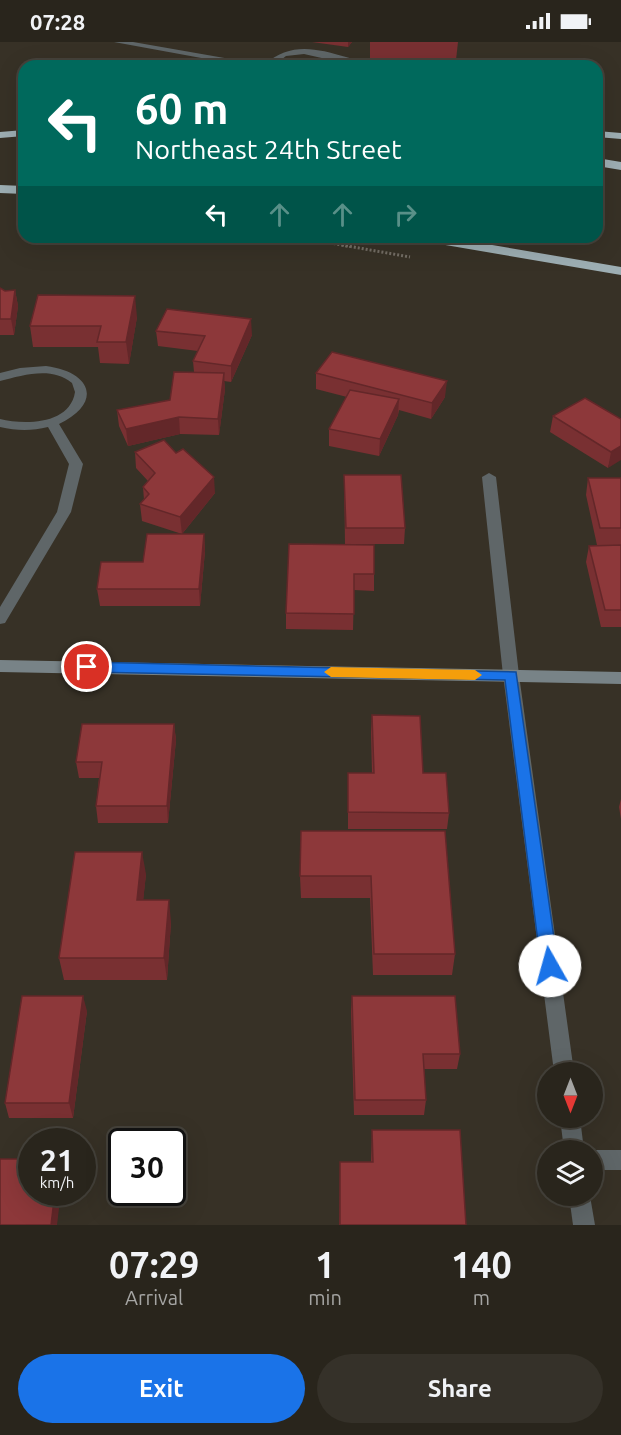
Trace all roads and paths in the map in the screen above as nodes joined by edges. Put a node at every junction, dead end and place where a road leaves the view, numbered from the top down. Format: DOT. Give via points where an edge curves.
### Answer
graph roads {
  1 [pos="118,42"];
  2 [pos="225,60"];
  3 [pos="274,60"];
  4 [pos="346,60"];
  5 [pos="18,134"];
  6 [pos="603,134"];
  7 [pos="0,135"];
  8 [pos="621,136"];
  9 [pos="603,163"];
  10 [pos="621,166"];
  11 [pos="0,189"];
  12 [pos="18,190"];
  13 [pos="457,243"];
  14 [pos="621,271"];
  15 [pos="0,377"];
  16 [pos="0,423"];
  17 [pos="52,423"];
  18 [pos="489,477"];
  19 [pos="0,619"];
  20 [pos="0,666"];
  21 [pos="511,675"];
  22 [pos="621,678"];
  23 [pos="563,1062"];
  24 [pos="603,1160"];
  25 [pos="621,1160"];
  26 [pos="582,1206"];
  27 [pos="585,1225"];
  1 -- 2 [label="street"];
  3 -- 4 [label="street" via="281,54 296,51"];
  5 -- 7 [label="highway"];
  6 -- 8 [label="highway"];
  9 -- 10 [label="highway"];
  11 -- 12 [label="highway"];
  13 -- 14 [label="highway"];
  15 -- 17 [label="street" via="31,368 66,374 76,381 81,392 79,402"];
  16 -- 17 [label="street" via="22,427"];
  17 -- 19 [label="street" via="76,464 64,512"];
  18 -- 21 [label="street"];
  20 -- 21 [label="street"];
  21 -- 22 [label="street"];
  21 -- 23 [label="street"];
  24 -- 25 [label="street"];
  26 -- 27 [label="street"];
}
